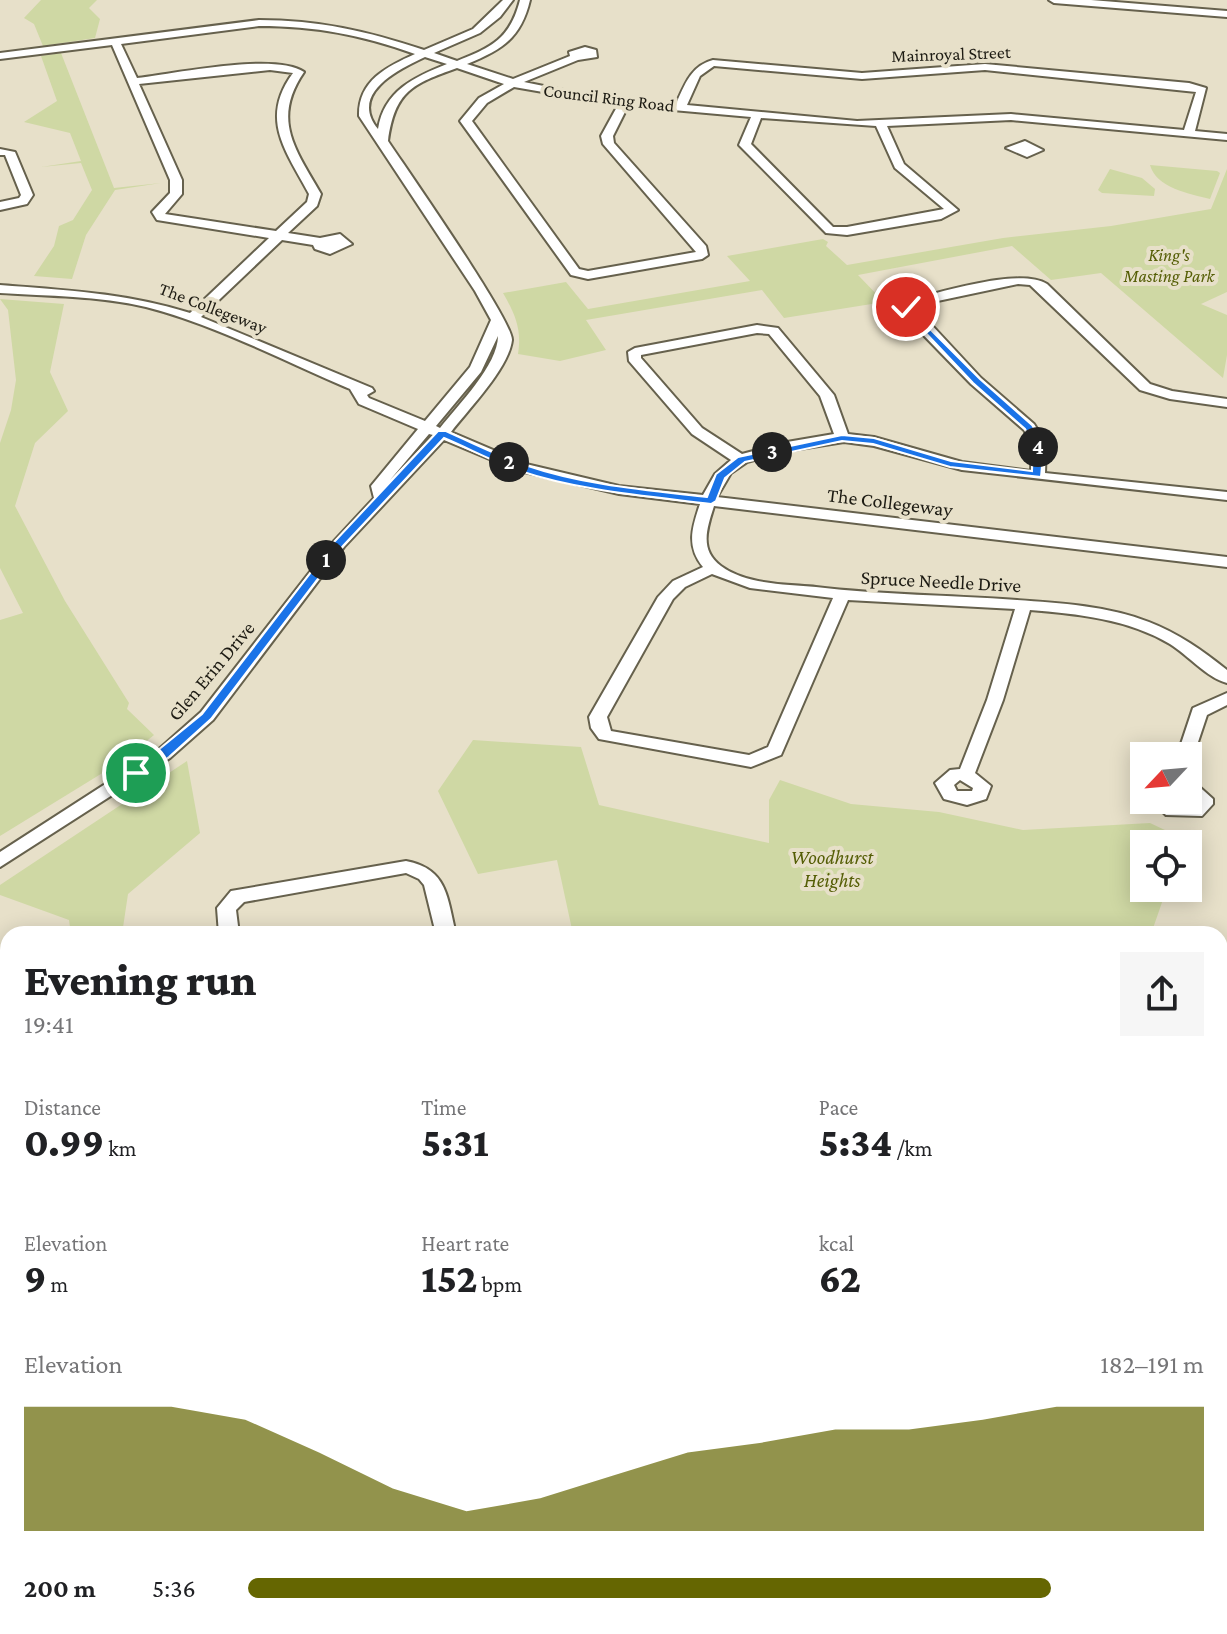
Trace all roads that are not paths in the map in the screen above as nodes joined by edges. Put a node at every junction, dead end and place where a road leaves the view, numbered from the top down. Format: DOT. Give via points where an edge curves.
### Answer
graph roads {
  1 [pos="508,0"];
  2 [pos="525,0"];
  3 [pos="1054,0"];
  4 [pos="1120,2"];
  5 [pos="1227,14"];
  6 [pos="115,41"];
  7 [pos="425,53"];
  8 [pos="0,56"];
  9 [pos="577,57"];
  10 [pos="457,63"];
  11 [pos="133,82"];
  12 [pos="516,84"];
  13 [pos="624,103"];
  14 [pos="680,108"];
  15 [pos="757,115"];
  16 [pos="1029,118"];
  17 [pos="880,123"];
  18 [pos="1188,134"];
  19 [pos="1227,137"];
  20 [pos="382,141"];
  21 [pos="1025,144"];
  22 [pos="0,152"];
  23 [pos="0,206"];
  24 [pos="281,234"];
  25 [pos="320,242"];
  26 [pos="0,289"];
  27 [pos="192,318"];
  28 [pos="497,321"];
  29 [pos="1227,403"];
  30 [pos="430,422"];
  31 [pos="446,429"];
  32 [pos="842,438"];
  33 [pos="741,460"];
  34 [pos="1038,475"];
  35 [pos="1227,496"];
  36 [pos="380,497"];
  37 [pos="711,501"];
  38 [pos="1227,562"];
  39 [pos="713,568"];
  40 [pos="842,596"];
  41 [pos="1024,605"];
  42 [pos="1227,678"];
  43 [pos="1227,698"];
  44 [pos="1190,742"];
  45 [pos="966,775"];
  46 [pos="0,861"];
  47 [pos="228,926"];
  48 [pos="444,926"];
  1 -- 7 [label="street, Glen Erin Drive" via="480,28"];
  2 -- 10 [label="street" via="517,26 507,37"];
  3 -- 4 [label="street"];
  4 -- 5 [label="street"];
  6 -- 7 [label="street, Council Ring Road" via="259,23 302,23 364,33"];
  6 -- 8 [label="street, Council Ring Road"];
  6 -- 11 [label="street"];
  7 -- 10 [label="street, Council Ring Road"];
  7 -- 20 [label="street, Glen Erin Drive" via="381,76 365,96 364,116"];
  9 -- 12 [label="street"];
  10 -- 12 [label="street, Council Ring Road"];
  10 -- 20 [label="street" via="411,84 391,102 383,117"];
  11 -- 24 [label="street" via="178,186 158,212 161,217"];
  11 -- 24 [label="street" via="262,66 299,72 281,101 280,127 315,194 313,203"];
  12 -- 13 [label="street, Council Ring Road"];
  12 -- 13 [label="street" via="480,100 466,121 580,274 702,255 609,144 607,136"];
  13 -- 14 [label="street, Council Ring Road"];
  14 -- 15 [label="street, Council Ring Road"];
  14 -- 18 [label="street, Mainroyal Street" via="696,74 713,63 862,76 985,67 1202,90"];
  15 -- 17 [label="street, Council Ring Road"];
  15 -- 17 [label="street" via="745,145 830,230 952,210 899,166"];
  16 -- 17 [label="street, Council Ring Road"];
  16 -- 18 [label="street, Council Ring Road"];
  16 -- 21 [label="street"];
  18 -- 19 [label="street, Council Ring Road"];
  20 -- 28 [label="street, Glen Erin Drive"];
  22 -- 23 [label="street" via="14,158 27,195 23,201"];
  24 -- 25 [label="street"];
  24 -- 27 [label="street"];
  26 -- 27 [label="street, The Collegeway" via="129,299"];
  27 -- 30 [label="street, The Collegeway" via="357,389 364,401"];
  28 -- 30 [label="street, Glen Erin Drive" via="476,369"];
  28 -- 31 [label="street, Glen Erin Drive" via="505,344 491,372"];
  29 -- 34 [label="street" via="1145,387 1033,281 907,304 976,381 1029,427 1039,443"];
  30 -- 31 [label="street, The Collegeway"];
  30 -- 36 [label="street, Glen Erin Drive" via="378,486"];
  31 -- 36 [label="street, Glen Erin Drive"];
  31 -- 37 [label="street, The Collegeway" via="521,467 619,490"];
  32 -- 33 [label="street"];
  32 -- 33 [label="street" via="827,395 773,331 751,329 635,352 634,358 697,431"];
  32 -- 34 [label="street" via="874,441 950,464"];
  33 -- 37 [label="street" via="720,476"];
  34 -- 35 [label="street"];
  36 -- 46 [label="street, Glen Erin Drive" via="207,716 164,754"];
  37 -- 38 [label="street, The Collegeway"];
  37 -- 39 [label="street" via="697,537"];
  39 -- 40 [label="street, Spruce Needle Drive" via="753,584"];
  39 -- 40 [label="street" via="679,584 666,597 598,717 605,735 751,761 775,751"];
  40 -- 41 [label="street, Spruce Needle Drive"];
  41 -- 42 [label="street, Spruce Needle Drive" via="1118,617 1148,627 1179,641"];
  41 -- 45 [label="street"];
  43 -- 44 [label="street" via="1199,712"];
  47 -- 48 [label="street" via="226,908 238,896 410,867 432,879"];
}
